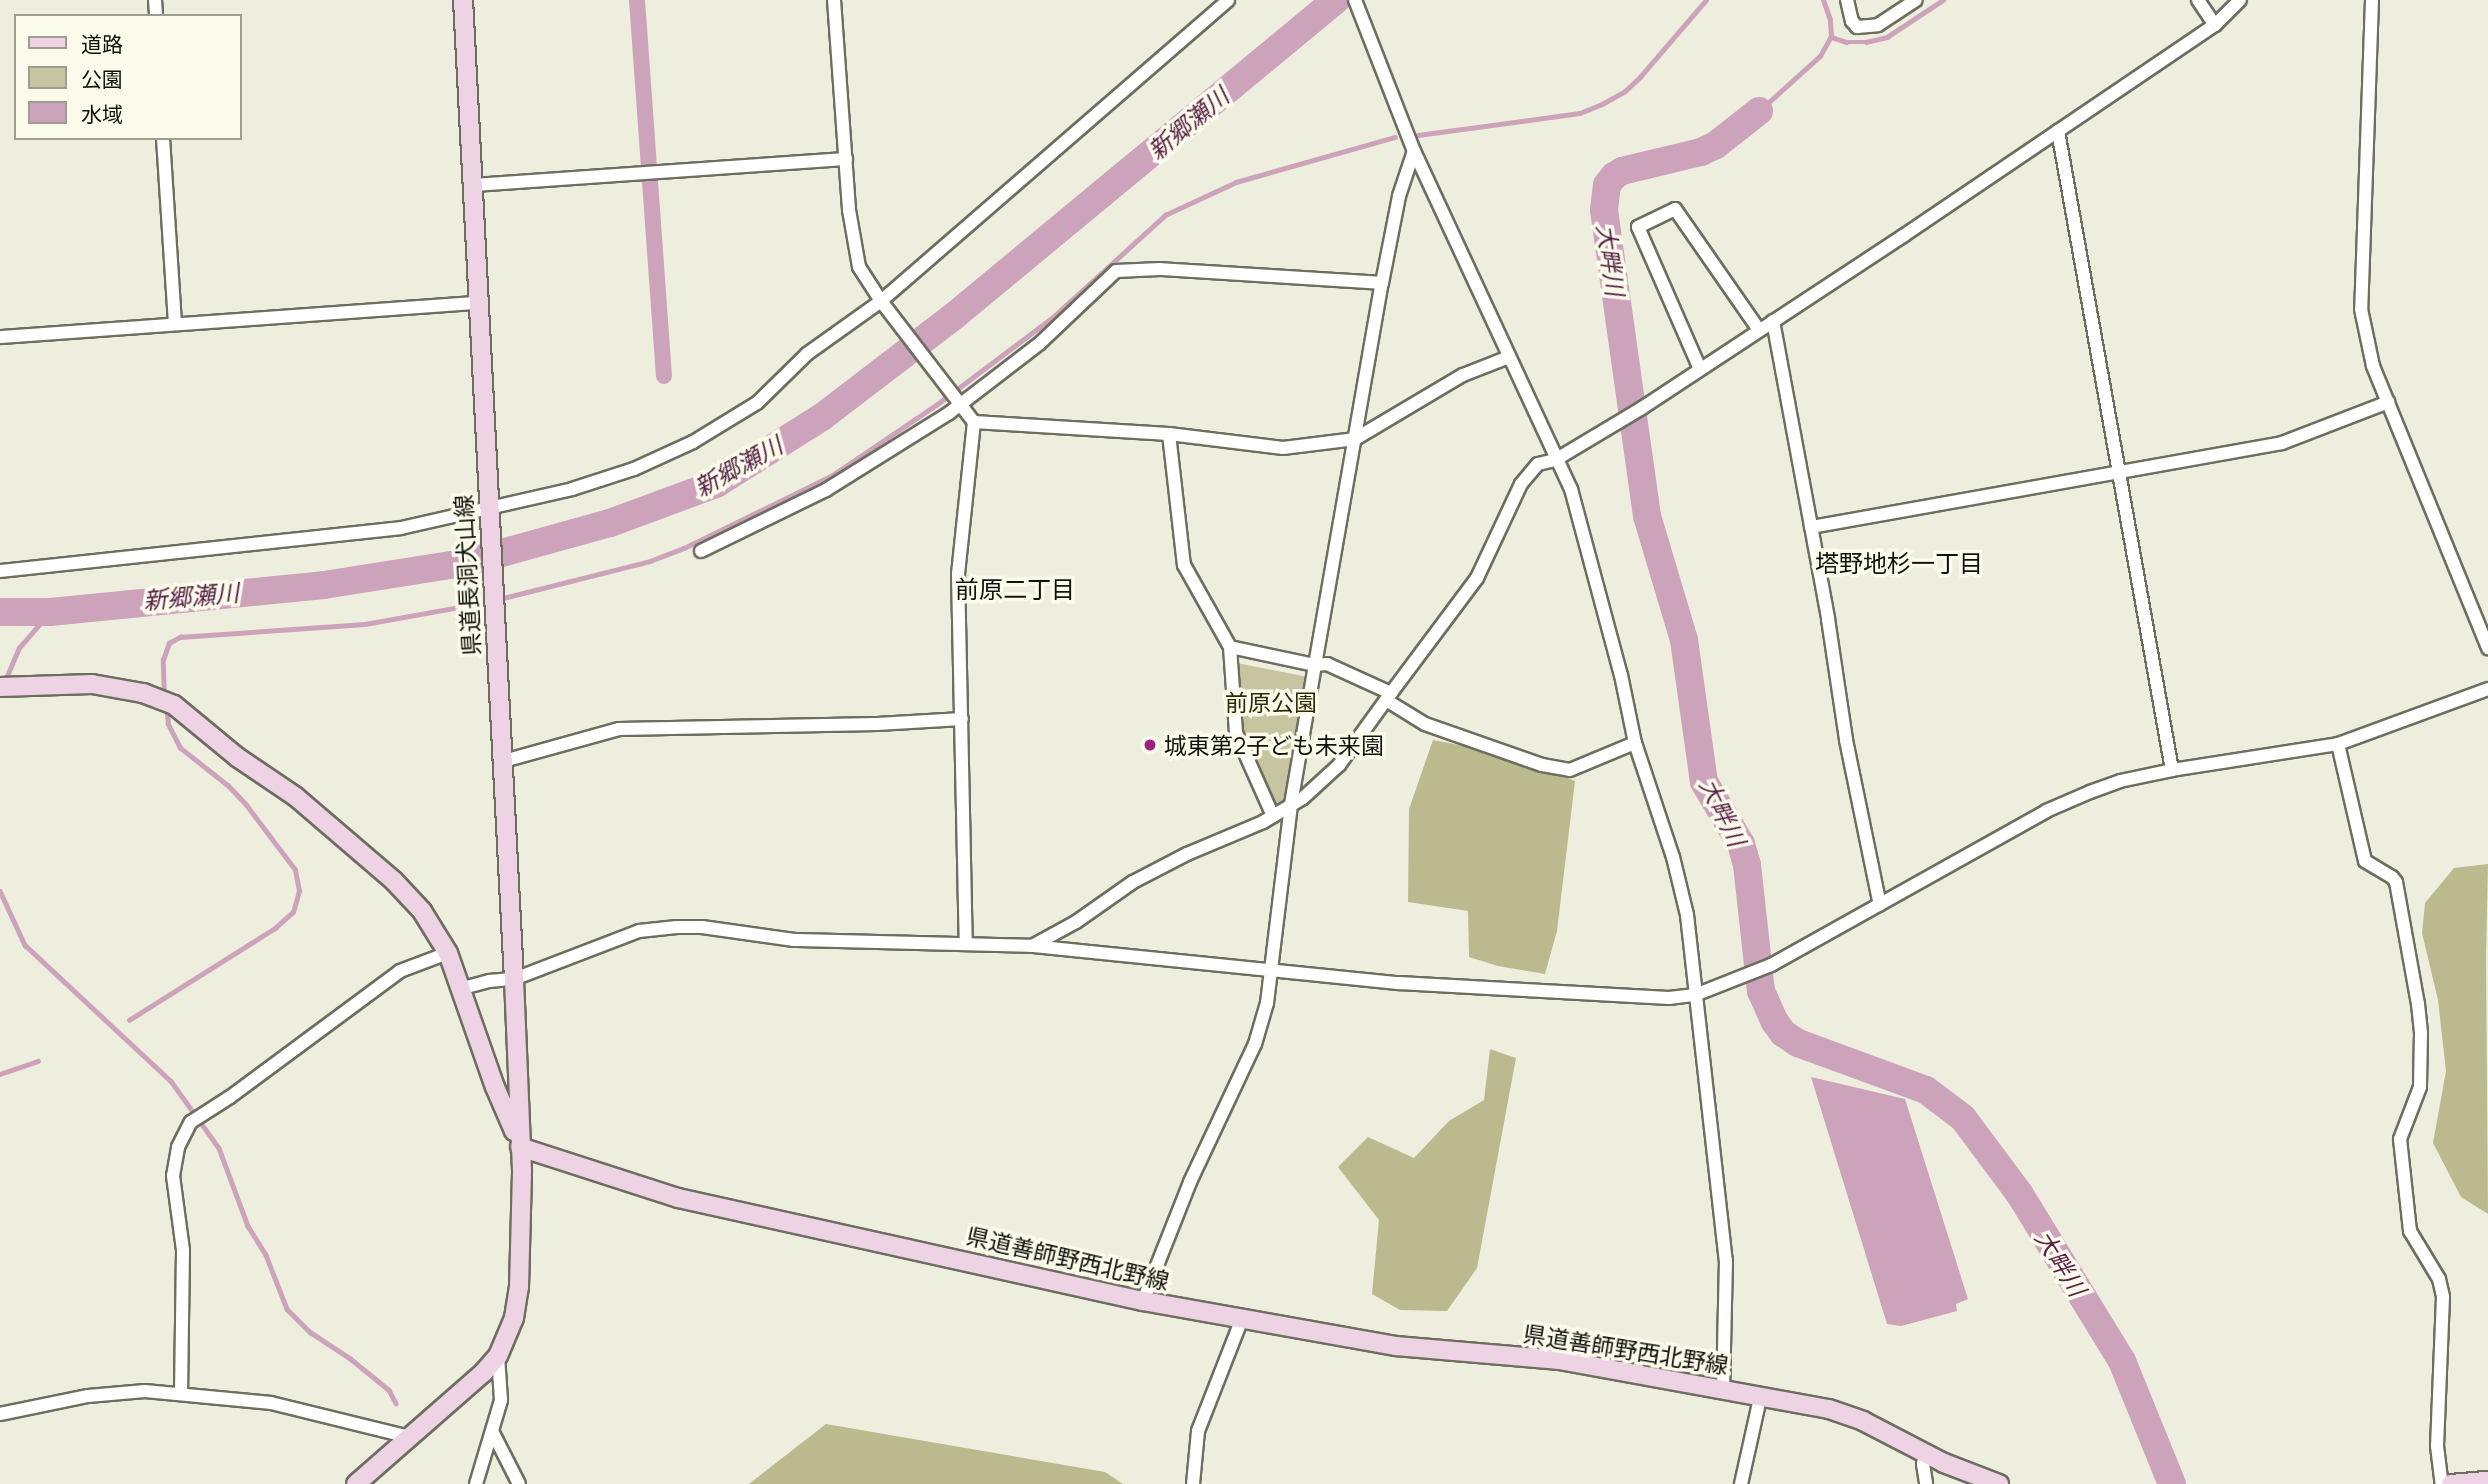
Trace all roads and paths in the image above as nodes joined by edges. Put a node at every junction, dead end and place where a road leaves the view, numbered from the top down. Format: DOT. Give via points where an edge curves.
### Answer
graph roads {
  1 [pos="463,0"];
  2 [pos="834,0"];
  3 [pos="1228,0"];
  4 [pos="1354,0"];
  5 [pos="1847,0"];
  6 [pos="1916,0"];
  7 [pos="2198,0"];
  8 [pos="2241,0"];
  9 [pos="2372,0"];
  10 [pos="2214,25"];
  11 [pos="2059,131"];
  12 [pos="163,140"];
  13 [pos="1413,151"];
  14 [pos="846,159"];
  15 [pos="473,184"];
  16 [pos="1382,283"];
  17 [pos="881,302"];
  18 [pos="479,303"];
  19 [pos="1773,321"];
  20 [pos="175,324"];
  21 [pos="1759,330"];
  22 [pos="0,337"];
  23 [pos="1508,357"];
  24 [pos="1700,369"];
  25 [pos="2388,402"];
  26 [pos="960,404"];
  27 [pos="974,422"];
  28 [pos="1169,434"];
  29 [pos="1355,439"];
  30 [pos="1555,460"];
  31 [pos="2119,473"];
  32 [pos="488,510"];
  33 [pos="1811,527"];
  34 [pos="701,551"];
  35 [pos="0,571"];
  36 [pos="1230,647"];
  37 [pos="2488,648"];
  38 [pos="1315,664"];
  39 [pos="6,686"];
  40 [pos="2488,689"];
  41 [pos="1388,696"];
  42 [pos="962,719"];
  43 [pos="1635,743"];
  44 [pos="2338,744"];
  45 [pos="500,762"];
  46 [pos="2172,770"];
  47 [pos="1291,804"];
  48 [pos="1273,816"];
  49 [pos="1880,905"];
  50 [pos="966,943"];
  51 [pos="1032,946"];
  52 [pos="448,953"];
  53 [pos="1270,971"];
  54 [pos="514,979"];
  55 [pos="463,988"];
  56 [pos="1695,995"];
  57 [pos="520,1147"];
  58 [pos="1143,1301"];
  59 [pos="1242,1319"];
  60 [pos="498,1356"];
  61 [pos="1723,1388"];
  62 [pos="181,1394"];
  63 [pos="1760,1398"];
  64 [pos="0,1414"];
  65 [pos="493,1433"];
  66 [pos="412,1435"];
  67 [pos="1925,1453"];
  68 [pos="2488,1481"];
  69 [pos="356,1484"];
  70 [pos="476,1484"];
  71 [pos="519,1484"];
  72 [pos="1193,1484"];
  73 [pos="1741,1484"];
  74 [pos="1926,1484"];
  75 [pos="1999,1484"];
  76 [pos="2442,1484"];
  77 [pos="2451,1484"];
  1 -- 15 [label="main road, 県道長洞犬山線"];
  2 -- 14 [label="street"];
  3 -- 17 [label="street"];
  4 -- 13 [label="street"];
  5 -- 6 [label="street" via="1857,27 1878,25"];
  7 -- 10 [label="street"];
  8 -- 10 [label="street"];
  9 -- 25 [label="street" via="2361,309 2373,366"];
  10 -- 11 [label="street"];
  11 -- 19 [label="street"];
  11 -- 31 [label="street"];
  12 -- 20 [label="street"];
  13 -- 16 [label="street"];
  13 -- 23 [label="street"];
  14 -- 15 [label="street"];
  14 -- 17 [label="street" via="853,248"];
  15 -- 18 [label="main road, 県道長洞犬山線"];
  16 -- 26 [label="street" via="1160,269 1116,271 1073,315"];
  16 -- 29 [label="street"];
  17 -- 26 [label="street"];
  17 -- 32 [label="street" via="807,354 757,402 693,442 622,473"];
  18 -- 20 [label="street"];
  18 -- 32 [label="main road, 県道長洞犬山線"];
  19 -- 21 [label="street"];
  19 -- 33 [label="street"];
  20 -- 22 [label="street"];
  21 -- 24 [label="street"];
  21 -- 24 [label="street" via="1675,209 1638,227"];
  23 -- 29 [label="street" via="1462,375"];
  23 -- 30 [label="street"];
  24 -- 30 [label="street"];
  25 -- 31 [label="street" via="2282,443"];
  25 -- 37 [label="street"];
  26 -- 27 [label="street"];
  26 -- 34 [label="street" via="826,490"];
  27 -- 28 [label="street"];
  27 -- 42 [label="street" via="958,573"];
  28 -- 29 [label="street" via="1283,448"];
  28 -- 36 [label="street" via="1184,565"];
  29 -- 38 [label="street"];
  30 -- 41 [label="street" via="1538,464 1527,475 1477,578"];
  30 -- 43 [label="street" via="1571,489"];
  31 -- 33 [label="street"];
  31 -- 46 [label="street"];
  32 -- 35 [label="street" via="401,528"];
  32 -- 45 [label="main road, 県道長洞犬山線"];
  33 -- 49 [label="street" via="1846,740"];
  36 -- 38 [label="street"];
  36 -- 48 [label="street" via="1236,733"];
  38 -- 41 [label="street" via="1327,664"];
  38 -- 47 [label="street"];
  39 -- 52 [label="main road" via="92,684 167,702 296,797 394,881 422,911"];
  40 -- 44 [label="street"];
  41 -- 43 [label="street" via="1424,724 1542,765 1570,770"];
  41 -- 47 [label="street" via="1339,765"];
  42 -- 45 [label="street" via="619,729"];
  42 -- 50 [label="street"];
  43 -- 56 [label="street" via="1687,915"];
  44 -- 46 [label="street"];
  44 -- 76 [label="street" via="2365,861 2396,882 2418,1004 2420,1087 2400,1139 2410,1231 2439,1279 2443,1297 2438,1435"];
  45 -- 54 [label="main road, 県道長洞犬山線"];
  46 -- 49 [label="street" via="2120,781 2046,811"];
  47 -- 48 [label="street"];
  47 -- 53 [label="street"];
  48 -- 51 [label="street" via="1133,882"];
  49 -- 56 [label="street" via="1772,965"];
  50 -- 51 [label="street"];
  50 -- 54 [label="street" via="794,940 702,927 659,927 614,938"];
  51 -- 53 [label="street"];
  52 -- 55 [label="main road"];
  52 -- 62 [label="street" via="400,971 191,1122 178,1147 173,1176 183,1250"];
  53 -- 56 [label="street" via="1560,993"];
  53 -- 58 [label="street" via="1267,1003 1255,1044 1190,1182"];
  54 -- 55 [label="street"];
  54 -- 57 [label="main road, 県道長洞犬山線"];
  55 -- 57 [label="main road"];
  56 -- 61 [label="street" via="1726,1260"];
  57 -- 58 [label="main road, 県道善師野西北野線" via="677,1198"];
  57 -- 60 [label="main road" via="519,1287 511,1329"];
  58 -- 59 [label="main road, 県道善師野西北野線"];
  59 -- 61 [label="main road, 県道善師野西北野線" via="1396,1346 1559,1360"];
  59 -- 72 [label="street" via="1198,1431"];
  60 -- 65 [label="street" via="501,1400"];
  60 -- 66 [label="main road"];
  61 -- 63 [label="main road, 県道善師野西北野線"];
  62 -- 64 [label="street" via="118,1392"];
  62 -- 66 [label="street" via="271,1402"];
  63 -- 67 [label="main road, 県道善師野西北野線" via="1829,1409"];
  63 -- 73 [label="street"];
  65 -- 70 [label="street"];
  65 -- 71 [label="street"];
  66 -- 69 [label="main road"];
  67 -- 74 [label="street"];
  67 -- 75 [label="main road, 県道善師野西北野線"];
  68 -- 77 [label="main road"];
}
